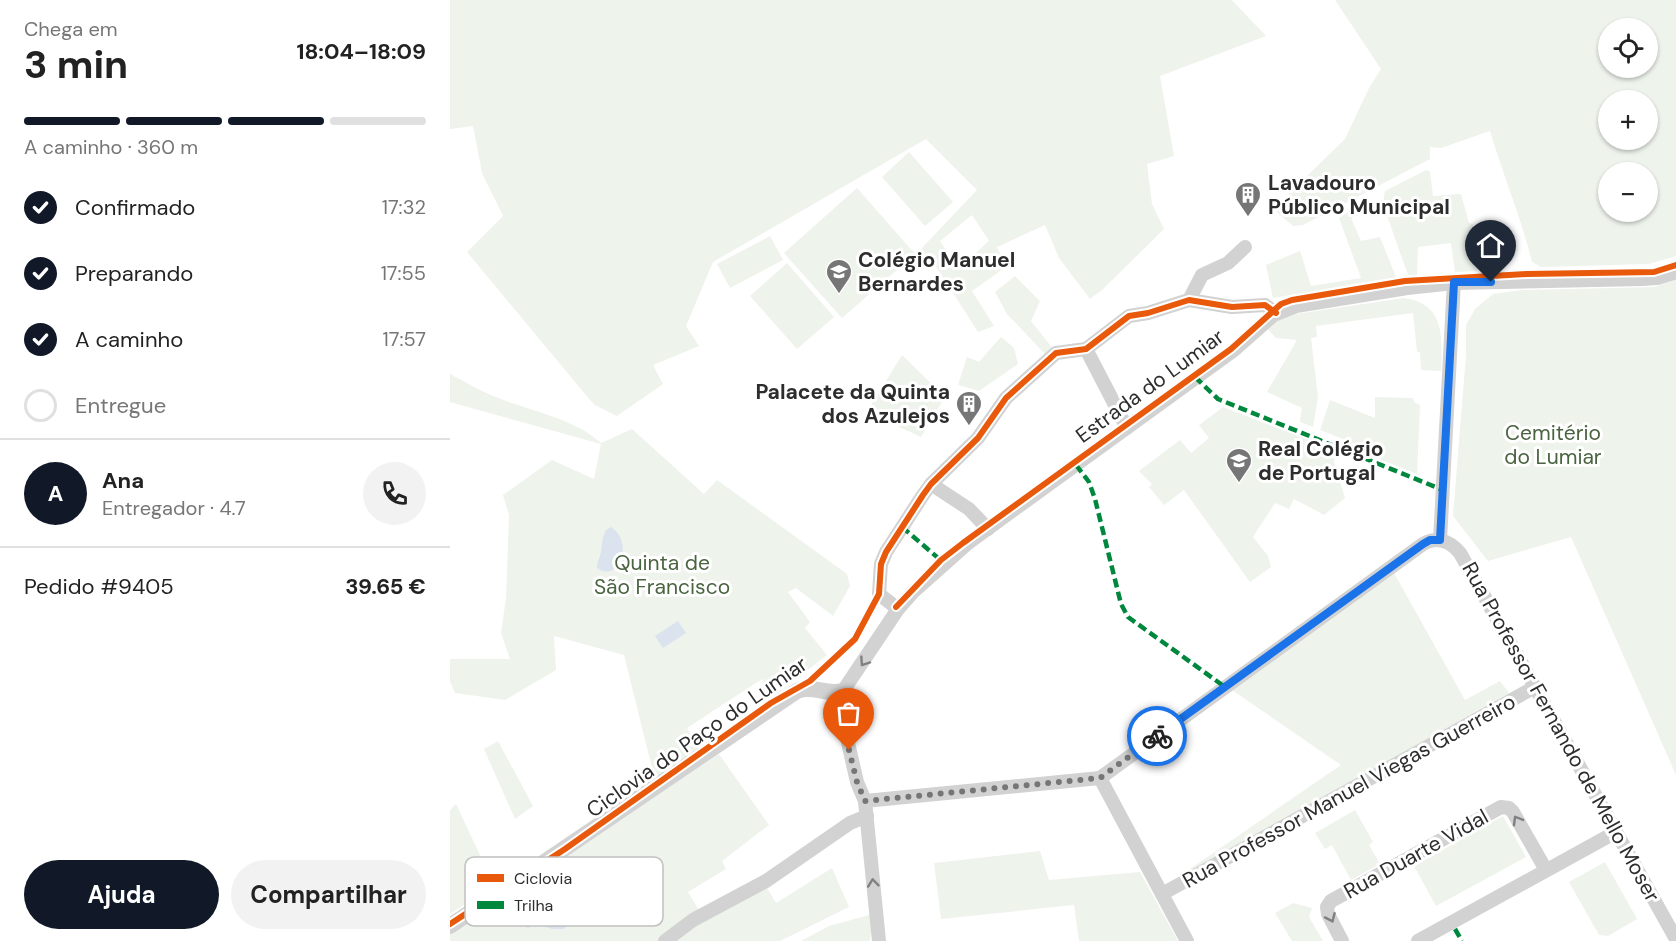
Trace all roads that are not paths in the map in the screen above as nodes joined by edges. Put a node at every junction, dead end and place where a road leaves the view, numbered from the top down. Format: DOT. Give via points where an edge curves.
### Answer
graph roads {
  1 [pos="1245,247"];
  2 [pos="1676,271"];
  3 [pos="1454,282"];
  4 [pos="1189,300"];
  5 [pos="1276,313"];
  6 [pos="1086,349"];
  7 [pos="1127,428"];
  8 [pos="931,484"];
  9 [pos="988,529"];
  10 [pos="1440,540"];
  11 [pos="898,609"];
  12 [pos="1535,687"];
  13 [pos="843,692"];
  14 [pos="1100,778"];
  15 [pos="865,801"];
  16 [pos="867,816"];
  17 [pos="1616,832"];
  18 [pos="555,857"];
  19 [pos="1546,870"];
  20 [pos="1162,894"];
  21 [pos="465,916"];
  22 [pos="450,926"];
  23 [pos="1676,939"];
  24 [pos="665,941"];
  25 [pos="879,941"];
  26 [pos="1187,941"];
  27 [pos="1342,941"];
  28 [pos="1418,941"];
  1 -- 4 [label="street" via="1228,263 1202,275"];
  2 -- 3 [label="street" via="1643,278"];
  3 -- 5 [label="street" via="1296,305"];
  3 -- 10 [label="street"];
  4 -- 5 [label="street" via="1232,307 1265,305"];
  4 -- 6 [label="street" via="1129,316"];
  5 -- 7 [label="street" via="1234,350"];
  6 -- 7 [label="street"];
  6 -- 8 [label="street" via="1056,353 1006,398 978,438"];
  7 -- 9 [label="street"];
  8 -- 9 [label="street" via="969,509"];
  8 -- 11 [label="street" via="881,564 879,594"];
  9 -- 11 [label="street" via="944,563"];
  10 -- 12 [label="street, Rua Professor Fernando de Mello Moser" via="1460,553"];
  10 -- 14 [label="street" via="1423,544"];
  11 -- 13 [label="street, one-way"];
  12 -- 17 [label="street, Rua Professor Fernando de Mello Moser"];
  12 -- 20 [label="street, Rua Professor Manuel Viegas Guerreiro"];
  13 -- 15 [label="street" via="846,734"];
  13 -- 18 [label="street" via="801,689"];
  14 -- 15 [label="street"];
  14 -- 20 [label="street"];
  15 -- 16 [label="street"];
  16 -- 24 [label="street" via="850,823 766,881 693,920"];
  25 -- 16 [label="street, one-way"];
  17 -- 19 [label="street"];
  17 -- 23 [label="street, Rua Professor Fernando de Mello Moser"];
  19 -- 27 [label="street, Rua Duarte Vidal, one-way" via="1513,812 1501,807 1331,901 1328,914"];
  19 -- 28 [label="street"];
  20 -- 26 [label="street"];
  21 -- 22 [label="street"];
}
